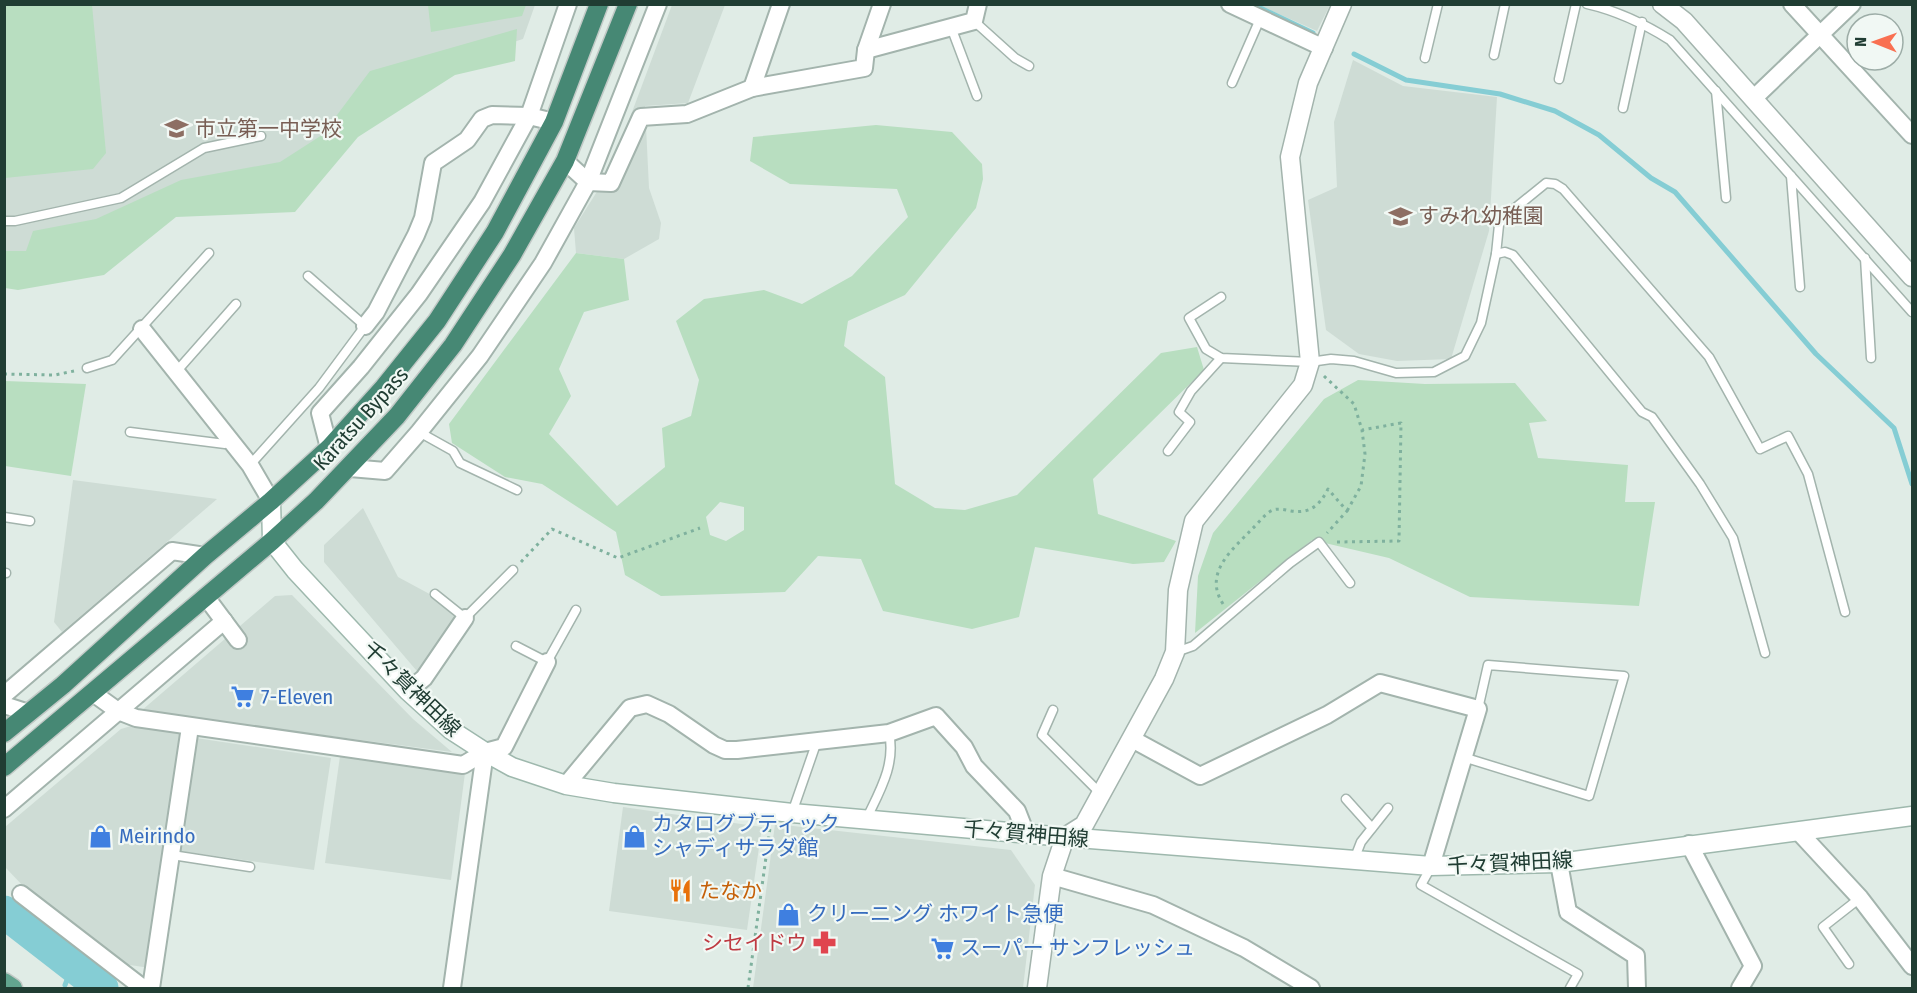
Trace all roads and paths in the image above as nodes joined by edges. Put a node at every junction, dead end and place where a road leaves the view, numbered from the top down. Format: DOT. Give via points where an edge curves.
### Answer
graph roads {
  1 [pos="568,4"];
  2 [pos="599,4"];
  3 [pos="628,4"];
  4 [pos="658,4"];
  5 [pos="781,4"];
  6 [pos="882,4"];
  7 [pos="1230,4"];
  8 [pos="1342,4"];
  9 [pos="1438,4"];
  10 [pos="1505,4"];
  11 [pos="1576,4"];
  12 [pos="1587,4"];
  13 [pos="1662,4"];
  14 [pos="1792,4"];
  15 [pos="1852,4"];
  16 [pos="976,13"];
  17 [pos="1260,19"];
  18 [pos="1642,22"];
  19 [pos="951,27"];
  20 [pos="1820,35"];
  21 [pos="1324,48"];
  22 [pos="866,50"];
  23 [pos="1494,56"];
  24 [pos="1425,58"];
  25 [pos="1029,66"];
  26 [pos="1559,80"];
  27 [pos="1232,83"];
  28 [pos="752,88"];
  29 [pos="1716,91"];
  30 [pos="977,96"];
  31 [pos="1754,98"];
  32 [pos="1623,108"];
  33 [pos="1737,114"];
  34 [pos="529,116"];
  35 [pos="554,122"];
  36 [pos="1912,135"];
  37 [pos="261,136"];
  38 [pos="565,161"];
  39 [pos="1791,176"];
  40 [pos="588,182"];
  41 [pos="1726,198"];
  42 [pos="4,221"];
  43 [pos="209,253"];
  44 [pos="1496,254"];
  45 [pos="1865,258"];
  46 [pos="308,276"];
  47 [pos="1912,278"];
  48 [pos="1800,287"];
  49 [pos="1221,297"];
  50 [pos="236,304"];
  51 [pos="1912,312"];
  52 [pos="365,326"];
  53 [pos="142,329"];
  54 [pos="1221,358"];
  55 [pos="1871,358"];
  56 [pos="1310,362"];
  57 [pos="87,368"];
  58 [pos="176,372"];
  59 [pos="4,374"];
  60 [pos="1362,430"];
  61 [pos="130,432"];
  62 [pos="419,432"];
  63 [pos="231,441"];
  64 [pos="329,448"];
  65 [pos="1168,451"];
  66 [pos="250,465"];
  67 [pos="350,468"];
  68 [pos="517,490"];
  69 [pos="271,501"];
  70 [pos="1347,511"];
  71 [pos="4,517"];
  72 [pos="30,521"];
  73 [pos="700,528"];
  74 [pos="272,542"];
  75 [pos="1319,542"];
  76 [pos="205,556"];
  77 [pos="513,570"];
  78 [pos="1350,583"];
  79 [pos="435,594"];
  80 [pos="206,597"];
  81 [pos="576,610"];
  82 [pos="1845,612"];
  83 [pos="1229,615"];
  84 [pos="465,618"];
  85 [pos="224,621"];
  86 [pos="238,640"];
  87 [pos="516,645"];
  88 [pos="1175,652"];
  89 [pos="1765,653"];
  90 [pos="548,662"];
  91 [pos="408,691"];
  92 [pos="93,693"];
  93 [pos="4,695"];
  94 [pos="4,705"];
  95 [pos="1478,709"];
  96 [pos="1053,710"];
  97 [pos="118,711"];
  98 [pos="29,713"];
  99 [pos="190,727"];
  100 [pos="4,733"];
  101 [pos="889,733"];
  102 [pos="1132,740"];
  103 [pos="817,741"];
  104 [pos="484,752"];
  105 [pos="1463,758"];
  106 [pos="4,767"];
  107 [pos="566,785"];
  108 [pos="1101,794"];
  109 [pos="1346,799"];
  110 [pos="1388,808"];
  111 [pos="4,809"];
  112 [pos="772,811"];
  113 [pos="792,813"];
  114 [pos="1912,816"];
  115 [pos="866,819"];
  116 [pos="1372,828"];
  117 [pos="1798,831"];
  118 [pos="1026,834"];
  119 [pos="1065,837"];
  120 [pos="1689,844"];
  121 [pos="172,855"];
  122 [pos="1354,861"];
  123 [pos="1559,863"];
  124 [pos="1431,866"];
  125 [pos="250,867"];
  126 [pos="1052,876"];
  127 [pos="21,894"];
  128 [pos="1860,898"];
  129 [pos="1849,963"];
  130 [pos="1912,966"];
  131 [pos="4,982"];
  132 [pos="13,988"];
  133 [pos="143,988"];
  134 [pos="151,988"];
  135 [pos="452,988"];
  136 [pos="748,988"];
  137 [pos="1037,988"];
  138 [pos="1311,988"];
  139 [pos="1570,988"];
  140 [pos="1636,988"];
  141 [pos="1740,988"];
  1 -- 34 [label="street"];
  2 -- 35 [label="highway, Karatsu Bypass"];
  3 -- 38 [label="highway, Karatsu Bypass"];
  4 -- 40 [label="street"];
  5 -- 28 [label="street"];
  6 -- 22 [label="street"];
  7 -- 17 [label="street"];
  8 -- 21 [label="main road"];
  9 -- 24 [label="lane"];
  10 -- 23 [label="lane"];
  11 -- 26 [label="lane"];
  12 -- 18 [label="lane"];
  13 -- 31 [label="main road" via="1684,21"];
  14 -- 20 [label="street"];
  15 -- 20 [label="street"];
  16 -- 19 [label="street"];
  16 -- 25 [label="lane" via="1015,58"];
  17 -- 21 [label="street"];
  17 -- 27 [label="lane"];
  18 -- 29 [label="lane" via="1670,40"];
  18 -- 32 [label="lane"];
  19 -- 22 [label="street"];
  19 -- 30 [label="lane"];
  20 -- 31 [label="street"];
  20 -- 36 [label="street"];
  21 -- 56 [label="main road" via="1308,83 1290,157"];
  22 -- 28 [label="street" via="864,68"];
  28 -- 40 [label="street" via="687,114 641,117 611,183"];
  29 -- 33 [label="lane"];
  29 -- 41 [label="lane"];
  31 -- 33 [label="lane"];
  31 -- 47 [label="main road"];
  33 -- 39 [label="lane"];
  34 -- 35 [label="street"];
  34 -- 52 [label="street" via="492,115 482,119 467,140 433,163 416,235"];
  34 -- 64 [label="street" via="482,202 419,294 320,413"];
  35 -- 64 [label="highway, Karatsu Bypass" via="495,232 436,321"];
  37 -- 42 [label="lane" via="204,148 121,198"];
  38 -- 40 [label="street"];
  38 -- 67 [label="highway, Karatsu Bypass" via="512,255 453,345"];
  39 -- 45 [label="lane"];
  39 -- 48 [label="lane"];
  40 -- 62 [label="street" via="518,300 480,356"];
  43 -- 53 [label="lane"];
  44 -- 56 [label="lane" via="1481,323 1465,356 1434,372 1396,373 1331,359"];
  44 -- 82 [label="lane" via="1499,225 1504,217 1546,183 1563,189 1709,357 1760,449 1788,436 1808,474"];
  44 -- 89 [label="lane" via="1514,255 1642,411 1652,417 1700,484 1733,538"];
  45 -- 51 [label="lane"];
  45 -- 55 [label="lane"];
  46 -- 52 [label="lane"];
  49 -- 54 [label="lane" via="1189,318 1206,349"];
  50 -- 58 [label="lane"];
  52 -- 66 [label="lane" via="319,388"];
  53 -- 57 [label="lane" via="112,360"];
  53 -- 58 [label="street"];
  54 -- 56 [label="lane"];
  54 -- 65 [label="lane" via="1191,391 1179,412 1190,422"];
  56 -- 60 [label="path" via="1354,404"];
  56 -- 88 [label="main road" via="1303,385 1194,521 1178,590"];
  57 -- 59 [label="path" via="55,375"];
  58 -- 63 [label="street"];
  60 -- 70 [label="path" via="1365,454 1361,486"];
  60 -- 75 [label="path" via="1401,423 1399,541"];
  61 -- 63 [label="lane" via="225,444"];
  62 -- 67 [label="street" via="385,471"];
  62 -- 68 [label="lane" via="453,451 460,463"];
  63 -- 66 [label="street"];
  64 -- 69 [label="highway, Karatsu Bypass"];
  66 -- 69 [label="street"];
  67 -- 74 [label="highway, Karatsu Bypass"];
  69 -- 74 [label="main road"];
  69 -- 76 [label="highway, Karatsu Bypass"];
  70 -- 75 [label="path"];
  70 -- 83 [label="path" via="1328,489 1321,502 1310,510 1271,511 1218,567 1215,584"];
  71 -- 72 [label="lane"];
  73 -- 77 [label="path" via="618,558 552,529"];
  74 -- 80 [label="highway, Karatsu Bypass"];
  74 -- 91 [label="main road, 千々賀神田線"];
  75 -- 78 [label="lane"];
  75 -- 83 [label="lane"];
  76 -- 93 [label="street" via="172,551"];
  76 -- 98 [label="highway, Karatsu Bypass"];
  77 -- 84 [label="lane"];
  79 -- 84 [label="lane"];
  80 -- 85 [label="street"];
  80 -- 92 [label="highway, Karatsu Bypass"];
  81 -- 90 [label="lane"];
  83 -- 88 [label="lane" via="1192,646"];
  84 -- 91 [label="street" via="424,678"];
  85 -- 86 [label="street"];
  85 -- 97 [label="street"];
  87 -- 90 [label="lane"];
  88 -- 102 [label="main road"];
  90 -- 104 [label="street" via="504,747"];
  91 -- 104 [label="main road, 千々賀神田線" via="451,730"];
  92 -- 97 [label="street"];
  92 -- 106 [label="highway, Karatsu Bypass"];
  94 -- 98 [label="street"];
  95 -- 102 [label="street" via="1380,683 1327,715 1200,776"];
  95 -- 105 [label="street"];
  95 -- 105 [label="lane" via="1488,665 1624,676 1589,796"];
  96 -- 108 [label="lane" via="1042,735"];
  97 -- 99 [label="street"];
  97 -- 111 [label="street"];
  98 -- 100 [label="highway, Karatsu Bypass"];
  99 -- 104 [label="street" via="463,765"];
  99 -- 121 [label="street"];
  101 -- 103 [label="street"];
  101 -- 115 [label="lane" via="890,764"];
  101 -- 118 [label="street" via="936,716 964,747 974,766 1017,811"];
  102 -- 108 [label="main road"];
  103 -- 107 [label="street" via="725,750 646,704 630,708"];
  103 -- 113 [label="lane"];
  104 -- 107 [label="main road, 千々賀神田線" via="512,767"];
  104 -- 135 [label="street"];
  105 -- 124 [label="street"];
  107 -- 112 [label="main road, 千々賀神田線"];
  108 -- 119 [label="main road" via="1084,825"];
  109 -- 116 [label="lane"];
  110 -- 116 [label="lane"];
  112 -- 113 [label="main road, 千々賀神田線"];
  112 -- 136 [label="path"];
  113 -- 115 [label="main road, 千々賀神田線"];
  114 -- 117 [label="main road, 千々賀神田線"];
  115 -- 118 [label="main road, 千々賀神田線"];
  116 -- 122 [label="lane"];
  117 -- 120 [label="main road, 千々賀神田線"];
  117 -- 128 [label="street"];
  118 -- 119 [label="main road, 千々賀神田線"];
  119 -- 122 [label="main road, 千々賀神田線"];
  119 -- 126 [label="main road"];
  120 -- 123 [label="main road, 千々賀神田線"];
  120 -- 141 [label="street" via="1753,966"];
  121 -- 125 [label="lane"];
  121 -- 134 [label="street"];
  122 -- 124 [label="main road, 千々賀神田線"];
  123 -- 124 [label="main road, 千々賀神田線"];
  123 -- 140 [label="street" via="1568,912 1636,956"];
  124 -- 139 [label="lane" via="1421,885 1578,974"];
  126 -- 137 [label="main road"];
  126 -- 138 [label="street" via="1153,905 1244,948"];
  127 -- 133 [label="street"];
  128 -- 129 [label="lane" via="1823,927"];
  128 -- 130 [label="street"];
  131 -- 132 [label="main road"];
}
